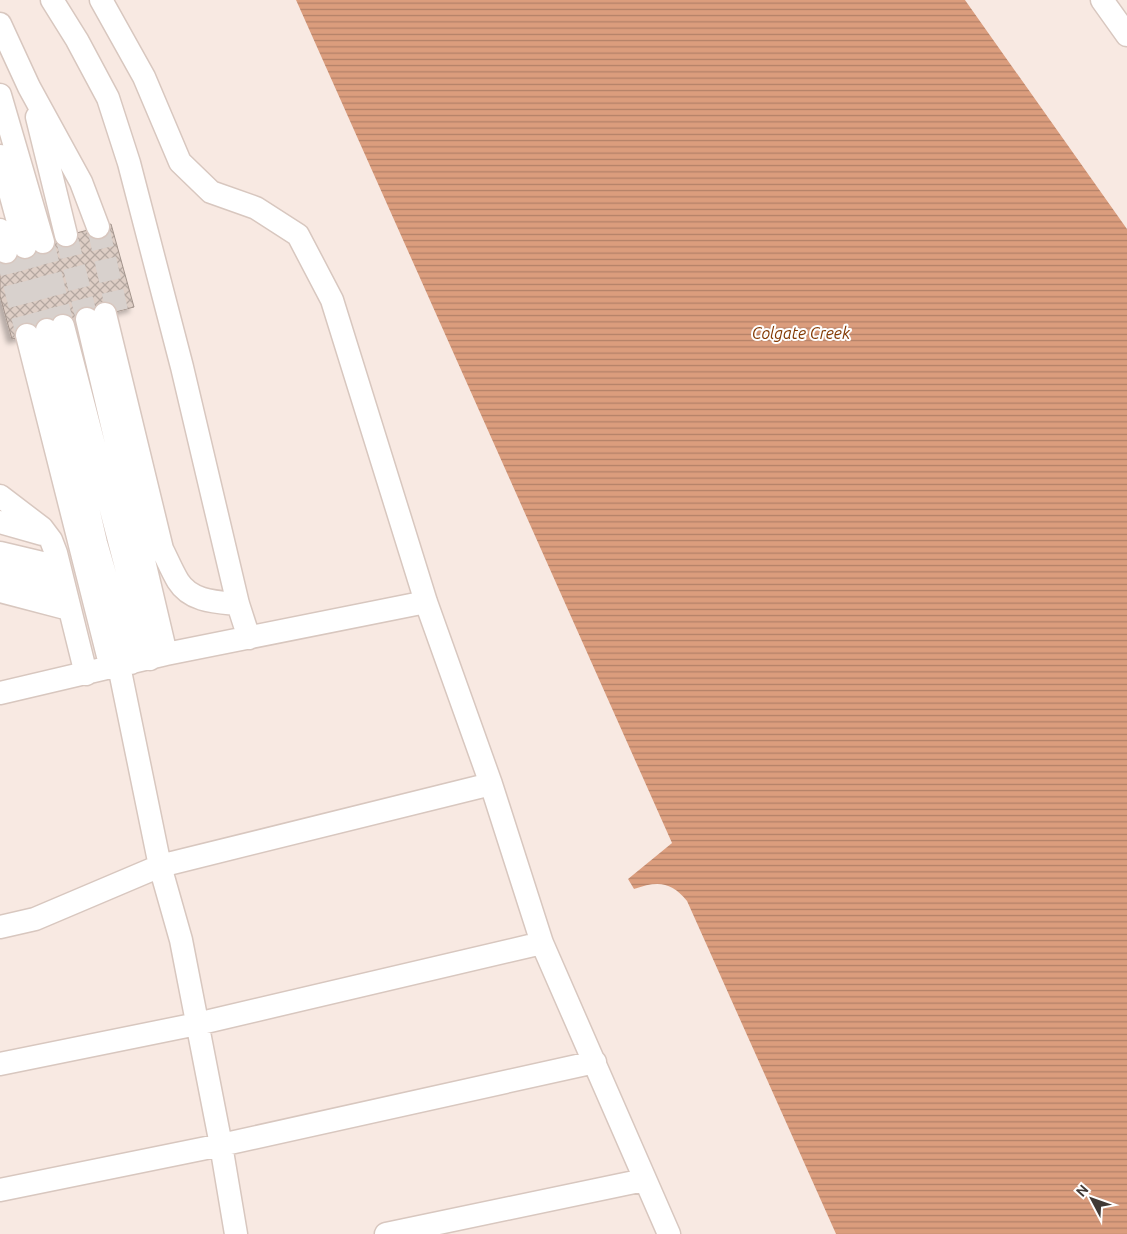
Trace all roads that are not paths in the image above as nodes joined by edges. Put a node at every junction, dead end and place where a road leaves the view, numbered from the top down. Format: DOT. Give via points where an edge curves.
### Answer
graph roads {
  1 [pos="52,0"];
  2 [pos="101,0"];
  3 [pos="1102,0"];
  4 [pos="0,24"];
  5 [pos="1127,35"];
  6 [pos="0,44"];
  7 [pos="29,87"];
  8 [pos="0,95"];
  9 [pos="0,156"];
  10 [pos="0,230"];
  11 [pos="25,247"];
  12 [pos="2,499"];
  13 [pos="0,522"];
  14 [pos="0,538"];
  15 [pos="0,553"];
  16 [pos="59,570"];
  17 [pos="0,572"];
  18 [pos="0,592"];
  19 [pos="426,602"];
  20 [pos="238,604"];
  21 [pos="249,638"];
  22 [pos="136,662"];
  23 [pos="86,674"];
  24 [pos="0,693"];
  25 [pos="491,784"];
  26 [pos="160,866"];
  27 [pos="0,927"];
  28 [pos="542,942"];
  29 [pos="197,1024"];
  30 [pos="595,1062"];
  31 [pos="0,1064"];
  32 [pos="221,1145"];
  33 [pos="644,1180"];
  34 [pos="0,1190"];
  35 [pos="236,1234"];
  36 [pos="386,1234"];
  37 [pos="668,1234"];
  1 -- 20 [label="lane" via="108,98 130,163"];
  2 -- 19 [label="lane" via="144,77 180,162 211,192 256,208 298,235 332,300"];
  3 -- 5 [label="lane"];
  4 -- 7 [label="lane"];
  6 -- 7 [label="lane"];
  7 -- 7 [label="lane" via="83,231 82,182"];
  8 -- 11 [label="lane"];
  9 -- 11 [label="lane"];
  10 -- 11 [label="lane"];
  12 -- 16 [label="lane" via="42,528"];
  13 -- 16 [label="lane"];
  14 -- 16 [label="lane"];
  15 -- 16 [label="lane"];
  16 -- 17 [label="lane"];
  16 -- 18 [label="lane"];
  16 -- 23 [label="lane"];
  19 -- 21 [label="lane"];
  19 -- 25 [label="lane"];
  20 -- 21 [label="lane"];
  20 -- 22 [label="lane" via="210,601 198,593 186,575 173,543 103,315"];
  21 -- 22 [label="lane"];
  22 -- 22 [label="lane" via="46,330"];
  22 -- 23 [label="lane"];
  22 -- 26 [label="lane"];
  23 -- 24 [label="lane"];
  25 -- 26 [label="lane"];
  25 -- 28 [label="lane"];
  26 -- 27 [label="lane" via="35,919"];
  26 -- 29 [label="lane" via="181,940"];
  28 -- 29 [label="lane"];
  28 -- 30 [label="lane"];
  29 -- 31 [label="lane"];
  29 -- 32 [label="lane"];
  30 -- 32 [label="lane"];
  30 -- 33 [label="lane"];
  32 -- 34 [label="lane"];
  32 -- 35 [label="lane"];
  33 -- 36 [label="lane"];
  33 -- 37 [label="lane"];
}
